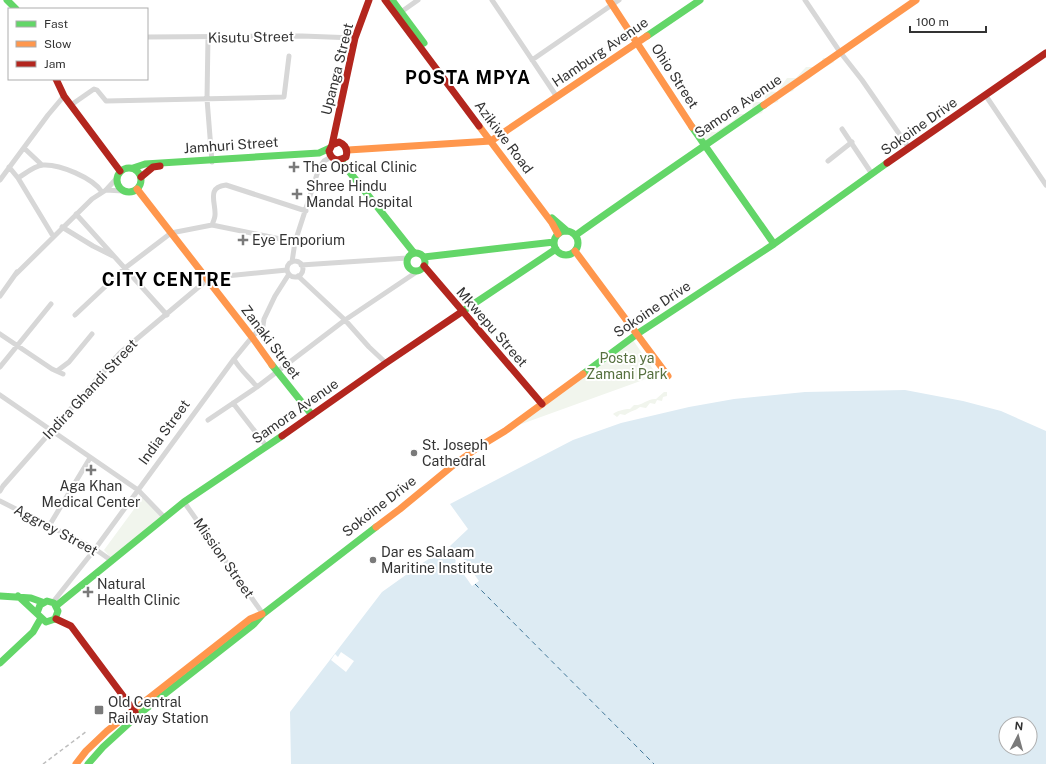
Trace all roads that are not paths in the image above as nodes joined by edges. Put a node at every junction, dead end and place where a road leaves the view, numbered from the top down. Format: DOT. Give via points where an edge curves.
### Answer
graph roads {
  1 [pos="7,0"];
  2 [pos="369,0"];
  3 [pos="385,0"];
  4 [pos="392,0"];
  5 [pos="418,0"];
  6 [pos="492,0"];
  7 [pos="619,0"];
  8 [pos="700,0"];
  9 [pos="805,0"];
  10 [pos="916,0"];
  11 [pos="611,2"];
  12 [pos="15,8"];
  13 [pos="400,12"];
  14 [pos="148,37"];
  15 [pos="208,37"];
  16 [pos="355,38"];
  17 [pos="638,42"];
  18 [pos="840,52"];
  19 [pos="1046,53"];
  20 [pos="289,56"];
  21 [pos="532,60"];
  22 [pos="56,80"];
  23 [pos="64,96"];
  24 [pos="986,96"];
  25 [pos="557,97"];
  26 [pos="207,99"];
  27 [pos="71,105"];
  28 [pos="842,129"];
  29 [pos="492,140"];
  30 [pos="852,142"];
  31 [pos="704,145"];
  32 [pos="24,148"];
  33 [pos="909,148"];
  34 [pos="332,149"];
  35 [pos="348,150"];
  36 [pos="340,160"];
  37 [pos="212,161"];
  38 [pos="828,161"];
  39 [pos="42,165"];
  40 [pos="9,167"];
  41 [pos="134,168"];
  42 [pos="120,171"];
  43 [pos="872,174"];
  44 [pos="141,177"];
  45 [pos="18,178"];
  46 [pos="116,179"];
  47 [pos="0,180"];
  48 [pos="1046,185"];
  49 [pos="137,189"];
  50 [pos="104,191"];
  51 [pos="123,191"];
  52 [pos="306,212"];
  53 [pos="76,214"];
  54 [pos="212,225"];
  55 [pos="62,227"];
  56 [pos="567,231"];
  57 [pos="171,233"];
  58 [pos="558,234"];
  59 [pos="576,235"];
  60 [pos="53,236"];
  61 [pos="295,242"];
  62 [pos="774,244"];
  63 [pos="555,246"];
  64 [pos="575,251"];
  65 [pos="414,253"];
  66 [pos="424,257"];
  67 [pos="116,258"];
  68 [pos="407,258"];
  69 [pos="292,262"];
  70 [pos="302,265"];
  71 [pos="424,266"];
  72 [pos="125,268"];
  73 [pos="418,271"];
  74 [pos="288,272"];
  75 [pos="298,276"];
  76 [pos="207,280"];
  77 [pos="0,296"];
  78 [pos="51,304"];
  79 [pos="462,313"];
  80 [pos="75,315"];
  81 [pos="167,315"];
  82 [pos="345,320"];
  83 [pos="0,334"];
  84 [pos="92,334"];
  85 [pos="637,334"];
  86 [pos="252,337"];
  87 [pos="18,345"];
  88 [pos="234,360"];
  89 [pos="386,364"];
  90 [pos="0,367"];
  91 [pos="57,371"];
  92 [pos="276,371"];
  93 [pos="63,374"];
  94 [pos="668,376"];
  95 [pos="257,387"];
  96 [pos="0,395"];
  97 [pos="233,403"];
  98 [pos="542,404"];
  99 [pos="312,415"];
  100 [pos="208,420"];
  101 [pos="51,430"];
  102 [pos="267,447"];
  103 [pos="90,458"];
  104 [pos="1,485"];
  105 [pos="138,490"];
  106 [pos="0,491"];
  107 [pos="0,502"];
  108 [pos="184,502"];
  109 [pos="165,518"];
  110 [pos="49,526"];
  111 [pos="95,549"];
  112 [pos="112,561"];
  113 [pos="0,596"];
  114 [pos="18,596"];
  115 [pos="42,602"];
  116 [pos="55,604"];
  117 [pos="263,614"];
  118 [pos="41,618"];
  119 [pos="56,619"];
  120 [pos="0,663"];
  121 [pos="136,712"];
  122 [pos="76,764"];
  123 [pos="88,764"];
  1 -- 12 [label="street"];
  2 -- 16 [label="street, Upanga Street"];
  3 -- 29 [label="street, Azikiwe Road"];
  4 -- 13 [label="street, Azikiwe Road"];
  5 -- 13 [label="street"];
  6 -- 21 [label="street"];
  7 -- 11 [label="street"];
  8 -- 17 [label="street, Hamburg Avenue"];
  9 -- 18 [label="street"];
  10 -- 18 [label="street, Samora Avenue"];
  11 -- 17 [label="street, Ohio Street"];
  11 -- 21 [label="street"];
  13 -- 29 [label="street, Azikiwe Road"];
  14 -- 15 [label="street, Kisutu Street"];
  15 -- 16 [label="street, Kisutu Street"];
  15 -- 26 [label="street"];
  16 -- 34 [label="street, Upanga Street"];
  17 -- 25 [label="street, Hamburg Avenue"];
  17 -- 31 [label="street, Ohio Street"];
  18 -- 31 [label="street, Samora Avenue"];
  18 -- 33 [label="street"];
  19 -- 24 [label="street, Sokoine Drive"];
  20 -- 26 [label="street" via="284,97"];
  21 -- 25 [label="street"];
  22 -- 23 [label="street"];
  23 -- 27 [label="street"];
  23 -- 32 [label="street"];
  24 -- 33 [label="street, Sokoine Drive"];
  24 -- 48 [label="street"];
  25 -- 29 [label="street, Hamburg Avenue"];
  26 -- 27 [label="street" via="106,101 94,89"];
  26 -- 37 [label="street"];
  27 -- 42 [label="street"];
  28 -- 30 [label="street"];
  29 -- 35 [label="street"];
  29 -- 56 [label="street, Azikiwe Road" via="553,219"];
  29 -- 58 [label="street, Azikiwe Road"];
  30 -- 38 [label="street"];
  30 -- 43 [label="street"];
  31 -- 59 [label="street, Samora Avenue"];
  31 -- 62 [label="street, Ohio Street"];
  32 -- 39 [label="street"];
  32 -- 40 [label="street"];
  33 -- 43 [label="street, Sokoine Drive"];
  34 -- 35 [label="street" via="343,143"];
  34 -- 36 [label="street" via="334,160"];
  34 -- 37 [label="street, Jamhuri Street" via="320,156"];
  34 -- 52 [label="street" via="319,168"];
  35 -- 36 [label="street" via="346,157"];
  36 -- 65 [label="street"];
  37 -- 41 [label="street, Jamhuri Street" via="145,164"];
  37 -- 44 [label="street, Jamhuri Street" via="153,167"];
  39 -- 45 [label="street"];
  39 -- 50 [label="street" via="77,174"];
  40 -- 45 [label="street"];
  40 -- 47 [label="street"];
  41 -- 42 [label="street"];
  41 -- 44 [label="street"];
  42 -- 46 [label="street"];
  43 -- 62 [label="street, Sokoine Drive"];
  44 -- 49 [label="street"];
  45 -- 60 [label="street"];
  46 -- 50 [label="street"];
  46 -- 51 [label="street"];
  49 -- 51 [label="street"];
  49 -- 57 [label="street, Zanaki Street"];
  50 -- 51 [label="street"];
  50 -- 53 [label="street" via="92,198"];
  52 -- 54 [label="street" via="222,185 214,191 215,216"];
  52 -- 61 [label="street"];
  53 -- 55 [label="street"];
  53 -- 67 [label="street"];
  54 -- 57 [label="street"];
  54 -- 61 [label="street"];
  55 -- 60 [label="street"];
  55 -- 67 [label="street"];
  56 -- 58 [label="street"];
  56 -- 59 [label="street"];
  57 -- 72 [label="street"];
  57 -- 76 [label="street, Zanaki Street"];
  58 -- 63 [label="street"];
  59 -- 64 [label="street" via="578,242"];
  60 -- 77 [label="street" via="17,273"];
  61 -- 69 [label="street"];
  62 -- 85 [label="street, Sokoine Drive"];
  63 -- 64 [label="street" via="559,252 567,255"];
  63 -- 66 [label="street"];
  63 -- 79 [label="street, Samora Avenue"];
  64 -- 85 [label="street"];
  65 -- 66 [label="street" via="420,253"];
  65 -- 68 [label="street"];
  66 -- 71 [label="street"];
  67 -- 72 [label="street"];
  68 -- 70 [label="street"];
  68 -- 73 [label="street" via="409,268"];
  69 -- 70 [label="street"];
  69 -- 74 [label="street" via="289,264"];
  70 -- 75 [label="street"];
  71 -- 73 [label="street"];
  71 -- 79 [label="street, Mkwepu Street"];
  72 -- 80 [label="street"];
  72 -- 81 [label="street"];
  73 -- 82 [label="street"];
  74 -- 75 [label="street" via="294,277"];
  74 -- 76 [label="street" via="216,277"];
  74 -- 86 [label="street, India Street" via="264,319 263,326"];
  75 -- 82 [label="street"];
  76 -- 81 [label="street, Indira Ghandi Street"];
  76 -- 86 [label="street, Zanaki Street"];
  78 -- 87 [label="street"];
  79 -- 89 [label="street, Samora Avenue"];
  79 -- 98 [label="street, Mkwepu Street"];
  81 -- 101 [label="street, Indira Ghandi Street" via="122,351"];
  82 -- 89 [label="street"];
  82 -- 92 [label="street"];
  83 -- 87 [label="street"];
  84 -- 91 [label="street" via="69,362"];
  85 -- 94 [label="street"];
  85 -- 98 [label="street, Sokoine Drive"];
  86 -- 88 [label="street, India Street"];
  86 -- 92 [label="street, Zanaki Street"];
  87 -- 90 [label="street"];
  87 -- 91 [label="street"];
  88 -- 95 [label="street"];
  88 -- 105 [label="street, India Street"];
  89 -- 99 [label="street, Samora Avenue"];
  91 -- 93 [label="street"];
  92 -- 95 [label="street"];
  92 -- 99 [label="street, Zanaki Street"];
  95 -- 97 [label="street"];
  96 -- 101 [label="street"];
  97 -- 100 [label="street"];
  97 -- 102 [label="street"];
  98 -- 117 [label="street, Sokoine Drive" via="431,482 400,509"];
  99 -- 102 [label="street, Samora Avenue"];
  101 -- 103 [label="street"];
  101 -- 104 [label="street, Indira Ghandi Street"];
  102 -- 108 [label="street, Samora Avenue"];
  103 -- 105 [label="street"];
  103 -- 110 [label="street"];
  104 -- 106 [label="street, Indira Ghandi Street"];
  105 -- 109 [label="street"];
  105 -- 111 [label="street, India Street"];
  107 -- 110 [label="street, Aggrey Street"];
  108 -- 109 [label="street, Samora Avenue"];
  108 -- 117 [label="street, Mission Street"];
  109 -- 112 [label="street, Samora Avenue"];
  110 -- 111 [label="street, Aggrey Street"];
  111 -- 112 [label="street, Aggrey Street"];
  111 -- 116 [label="street, India Street"];
  112 -- 116 [label="street, Samora Avenue"];
  113 -- 114 [label="street"];
  114 -- 115 [label="street"];
  114 -- 118 [label="street"];
  115 -- 116 [label="street"];
  115 -- 118 [label="street" via="38,607"];
  116 -- 119 [label="street" via="58,611"];
  117 -- 121 [label="street, Sokoine Drive" via="250,619"];
  118 -- 119 [label="street" via="54,621"];
  118 -- 120 [label="street" via="33,632"];
  119 -- 121 [label="street" via="71,626"];
  121 -- 122 [label="street" via="106,731"];
  121 -- 123 [label="street"];
}
